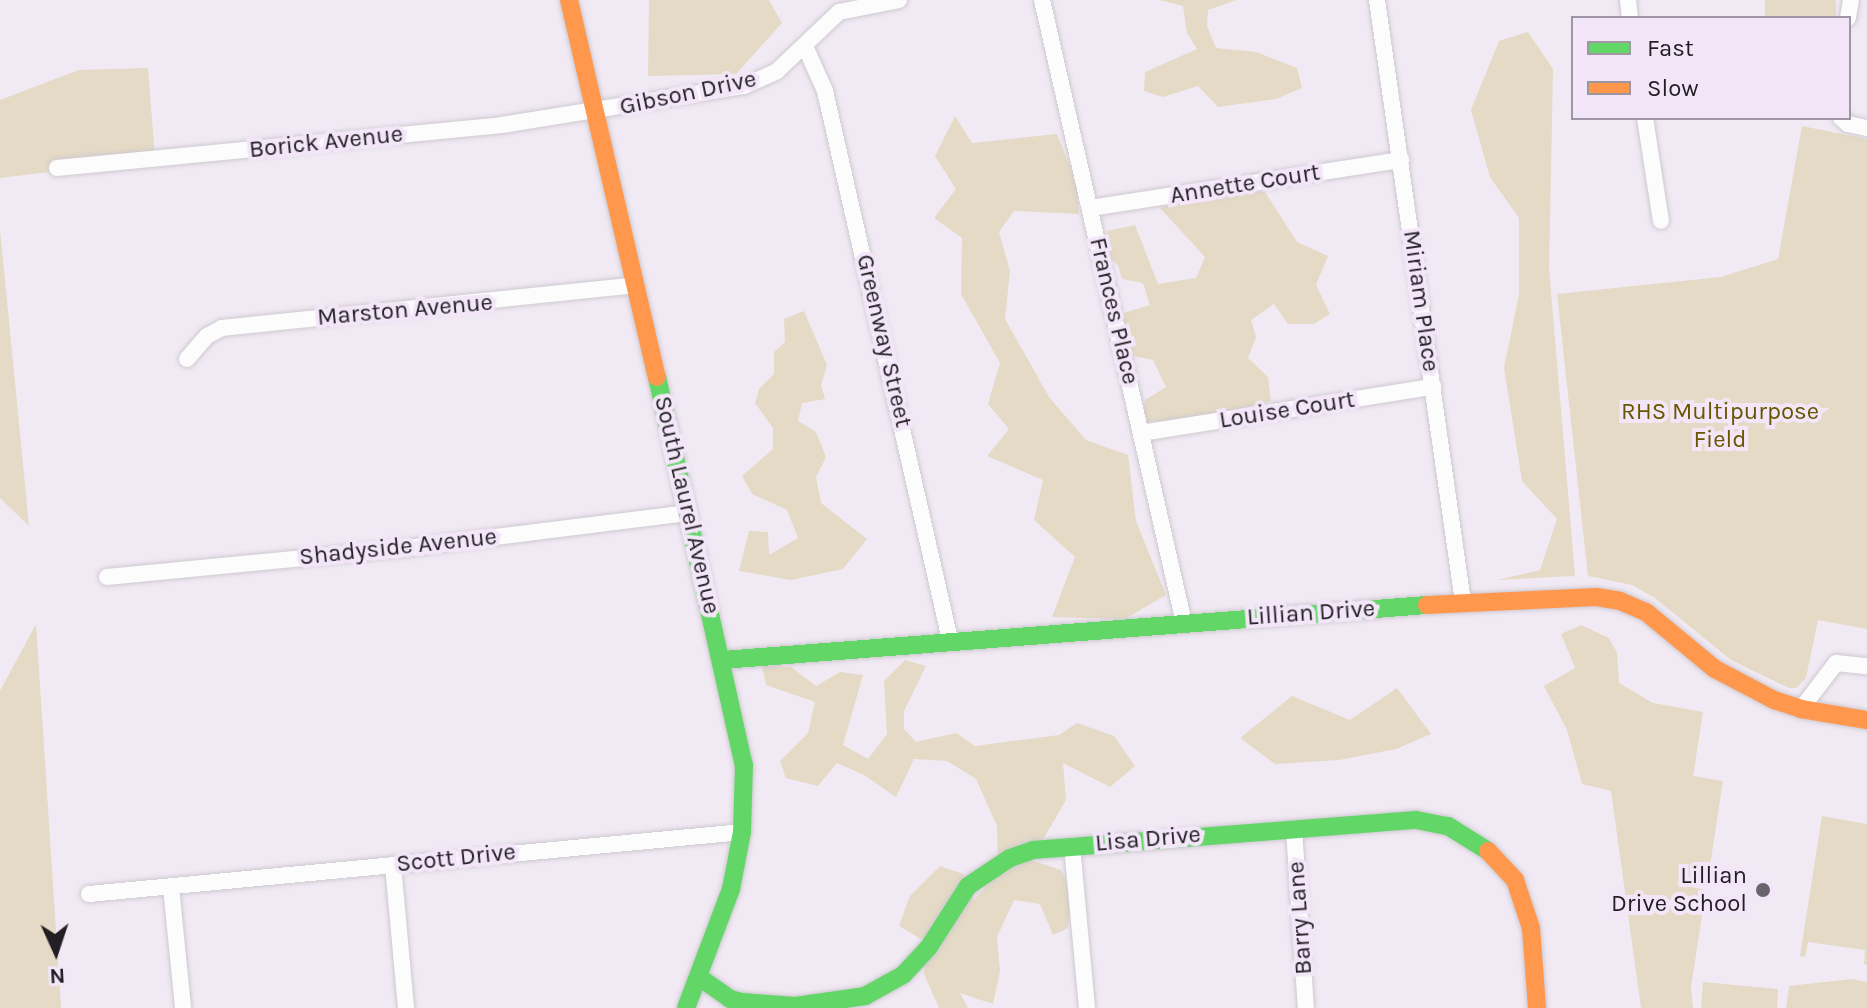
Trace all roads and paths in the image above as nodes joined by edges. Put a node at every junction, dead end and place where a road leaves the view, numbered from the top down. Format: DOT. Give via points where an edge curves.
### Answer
graph roads {
  1 [pos="569,0"];
  2 [pos="899,0"];
  3 [pos="1042,0"];
  4 [pos="1377,0"];
  5 [pos="805,46"];
  6 [pos="595,111"];
  7 [pos="1645,120"];
  8 [pos="1843,120"];
  9 [pos="1867,128"];
  10 [pos="1401,160"];
  11 [pos="57,168"];
  12 [pos="1090,208"];
  13 [pos="1661,221"];
  14 [pos="636,285"];
  15 [pos="187,359"];
  16 [pos="1433,387"];
  17 [pos="1141,433"];
  18 [pos="689,513"];
  19 [pos="107,577"];
  20 [pos="1463,602"];
  21 [pos="1184,623"];
  22 [pos="950,640"];
  23 [pos="723,660"];
  24 [pos="1867,666"];
  25 [pos="1801,709"];
  26 [pos="1867,720"];
  27 [pos="1294,829"];
  28 [pos="742,832"];
  29 [pos="1072,846"];
  30 [pos="393,865"];
  31 [pos="171,887"];
  32 [pos="89,894"];
  33 [pos="699,977"];
  34 [pos="183,1008"];
  35 [pos="406,1008"];
  36 [pos="686,1008"];
  37 [pos="1087,1008"];
  38 [pos="1306,1008"];
  39 [pos="1537,1008"];
  1 -- 6 [label="street, South Laurel Avenue"];
  2 -- 5 [label="street, Gibson Drive" via="839,12"];
  3 -- 12 [label="street, Frances Place"];
  4 -- 10 [label="street, Miriam Place"];
  5 -- 6 [label="street, Gibson Drive" via="777,71 744,86"];
  5 -- 22 [label="street, Greenway Street" via="825,91"];
  6 -- 11 [label="street, Borick Avenue" via="502,125"];
  6 -- 14 [label="street, South Laurel Avenue"];
  7 -- 13 [label="street"];
  8 -- 9 [label="street"];
  10 -- 12 [label="street, Annette Court"];
  10 -- 16 [label="street, Miriam Place"];
  12 -- 17 [label="street, Frances Place"];
  14 -- 15 [label="street, Marston Avenue" via="222,328"];
  14 -- 18 [label="street, South Laurel Avenue"];
  16 -- 17 [label="street, Louise Court"];
  16 -- 20 [label="street, Miriam Place"];
  17 -- 21 [label="street, Frances Place"];
  18 -- 19 [label="street, Shadyside Avenue" via="399,549"];
  18 -- 23 [label="street, South Laurel Avenue"];
  20 -- 21 [label="street, Lillian Drive"];
  20 -- 25 [label="street, Lillian Drive" via="1583,596 1620,601 1656,619 1715,669"];
  21 -- 22 [label="street, Lillian Drive"];
  22 -- 23 [label="street, Lillian Drive"];
  23 -- 28 [label="street, South Laurel Avenue" via="744,765"];
  24 -- 25 [label="street" via="1836,663"];
  25 -- 26 [label="street, Lillian Drive"];
  27 -- 29 [label="street, Lisa Drive"];
  27 -- 38 [label="street, Barry Lane"];
  27 -- 39 [label="street, Lisa Drive" via="1416,820 1448,826 1485,847 1515,880 1526,907"];
  28 -- 30 [label="street, Scott Drive"];
  28 -- 33 [label="street, South Laurel Avenue" via="726,905"];
  29 -- 33 [label="street, Lisa Drive" via="1033,850 984,873 952,906 915,965 865,996 821,1005 762,1005 730,999"];
  29 -- 37 [label="street"];
  30 -- 31 [label="street, Scott Drive"];
  30 -- 35 [label="street"];
  31 -- 32 [label="street, Scott Drive"];
  31 -- 34 [label="street"];
  33 -- 36 [label="street, South Laurel Avenue"];
}
